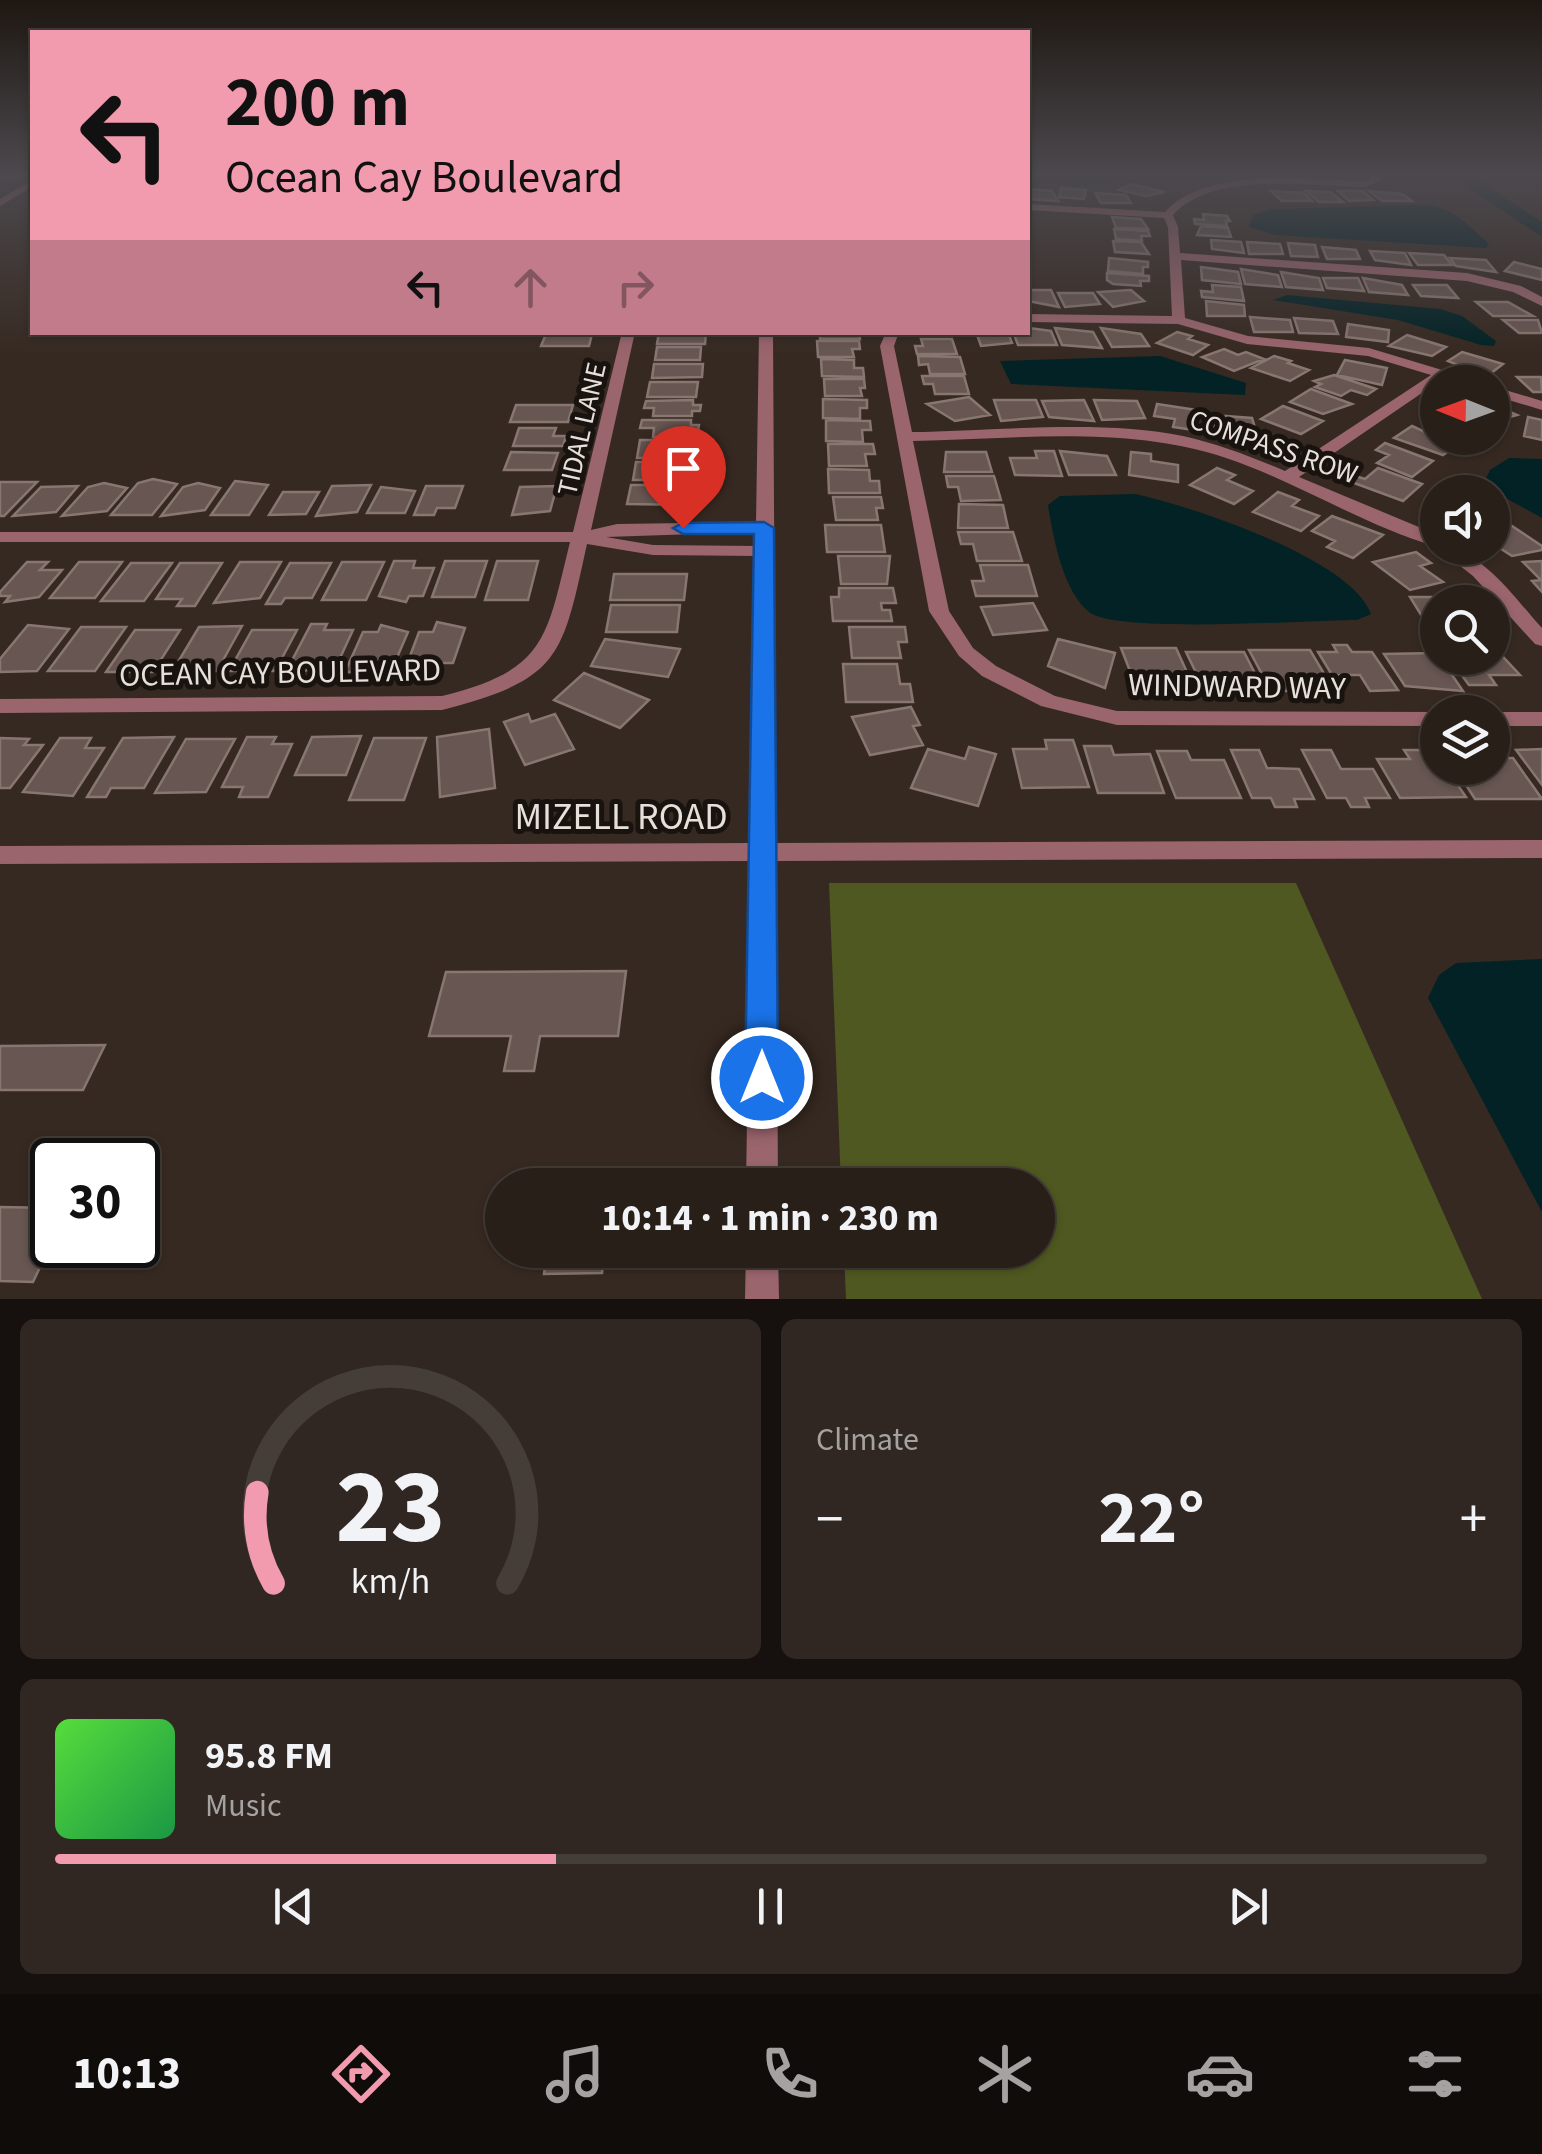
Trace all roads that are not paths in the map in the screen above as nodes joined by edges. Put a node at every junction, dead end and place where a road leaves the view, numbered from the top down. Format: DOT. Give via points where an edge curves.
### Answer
graph roads {
  1 [pos="1172,235"];
  2 [pos="1176,256"];
  3 [pos="1542,302"];
  4 [pos="1030,318"];
  5 [pos="1179,320"];
  6 [pos="628,335"];
  7 [pos="766,335"];
  8 [pos="892,335"];
  9 [pos="1420,368"];
  10 [pos="1420,389"];
  11 [pos="1510,396"];
  12 [pos="1542,406"];
  13 [pos="905,438"];
  14 [pos="1288,477"];
  15 [pos="1420,534"];
  16 [pos="0,537"];
  17 [pos="582,537"];
  18 [pos="632,538"];
  19 [pos="764,539"];
  20 [pos="1469,565"];
  21 [pos="1542,640"];
  22 [pos="0,706"];
  23 [pos="1420,719"];
  24 [pos="1510,719"];
  25 [pos="1542,719"];
  26 [pos="1542,849"];
  27 [pos="762,853"];
  28 [pos="0,855"];
  29 [pos="762,1168"];
  30 [pos="762,1268"];
  31 [pos="762,1299"];
  1 -- 2 [label="street"];
  2 -- 3 [label="street" via="1466,278"];
  2 -- 5 [label="street"];
  4 -- 5 [label="street"];
  5 -- 9 [label="street" via="1247,340 1351,348"];
  6 -- 17 [label="street, TIDAL LANE"];
  7 -- 19 [label="street"];
  8 -- 13 [label="street, WINDWARD WAY" via="887,346"];
  10 -- 14 [label="street"];
  11 -- 12 [label="street"];
  13 -- 14 [label="street, COMPASS ROW" via="1148,435 1206,446"];
  13 -- 23 [label="street, WINDWARD WAY" via="939,612 966,652 1018,688 1082,711 1153,721"];
  14 -- 15 [label="street, COMPASS ROW"];
  16 -- 17 [label="street"];
  17 -- 18 [label="street"];
  17 -- 22 [label="street, OCEAN CAY BOULEVARD" via="543,660 499,688 442,703"];
  18 -- 19 [label="street"];
  18 -- 19 [label="street" via="710,528"];
  19 -- 27 [label="street"];
  20 -- 21 [label="street"];
  24 -- 25 [label="street"];
  26 -- 27 [label="street, MIZELL ROAD"];
  27 -- 28 [label="street, MIZELL ROAD"];
  27 -- 29 [label="street"];
  30 -- 31 [label="street"];
}
